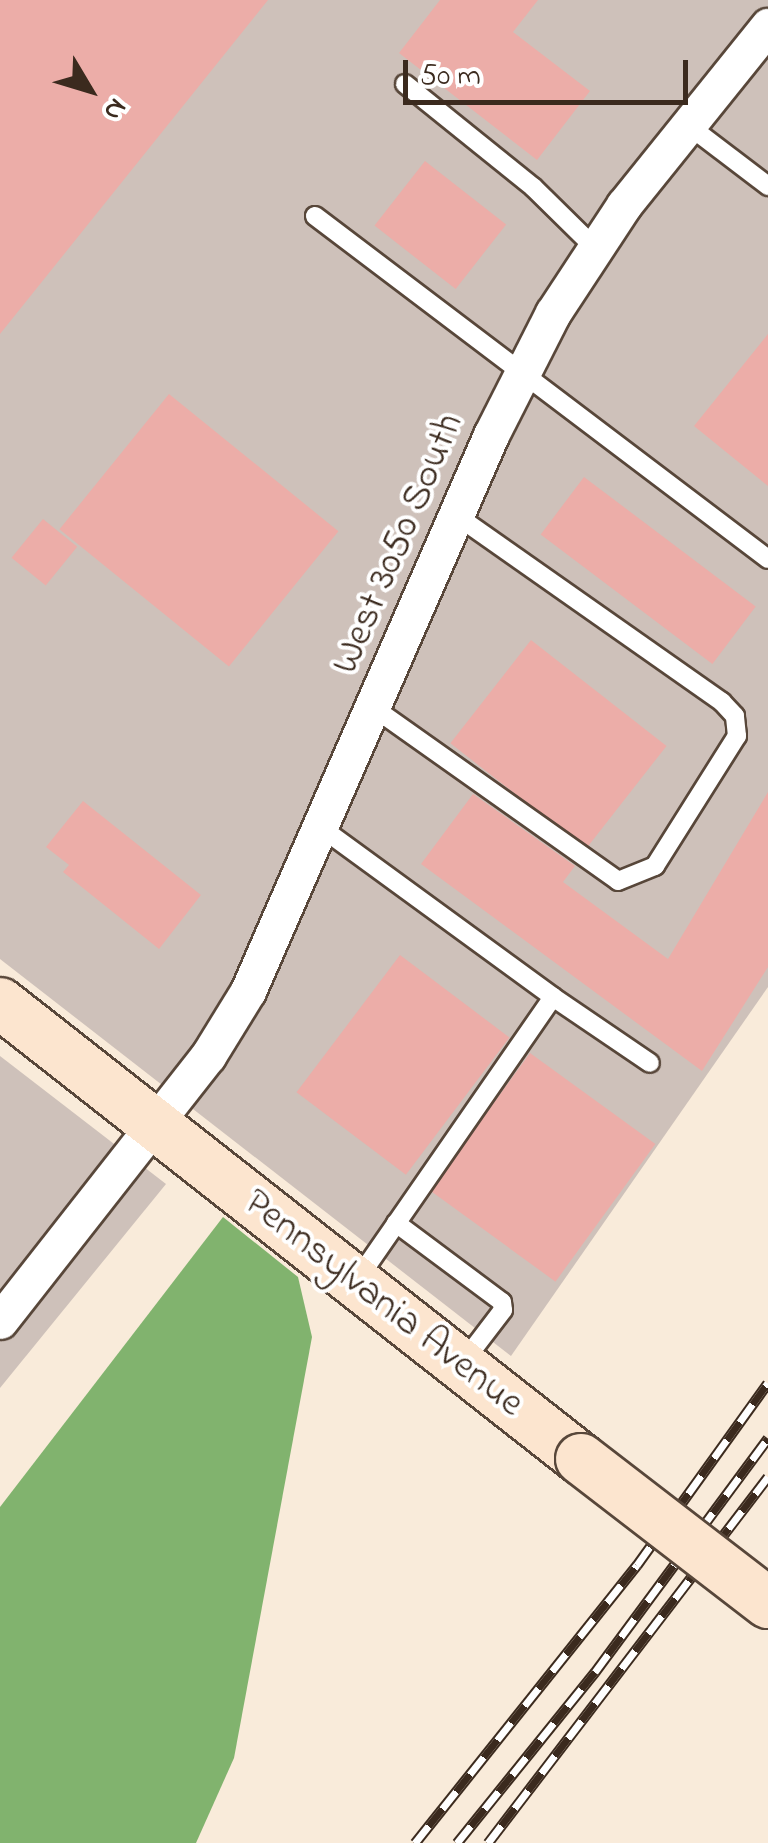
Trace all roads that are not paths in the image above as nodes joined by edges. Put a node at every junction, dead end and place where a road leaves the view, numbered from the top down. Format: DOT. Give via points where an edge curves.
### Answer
graph roads {
  1 [pos="768,26"];
  2 [pos="405,84"];
  3 [pos="688,125"];
  4 [pos="768,186"];
  5 [pos="315,216"];
  6 [pos="596,248"];
  7 [pos="522,374"];
  8 [pos="457,516"];
  9 [pos="768,559"];
  10 [pos="374,708"];
  11 [pos="323,828"];
  12 [pos="553,997"];
  13 [pos="0,1003"];
  14 [pos="650,1063"];
  15 [pos="155,1123"];
  16 [pos="396,1222"];
  17 [pos="356,1282"];
  18 [pos="0,1321"];
  19 [pos="461,1365"];
  20 [pos="768,1602"];
  1 -- 3 [label="street, West 3050 South"];
  2 -- 6 [label="lane" via="534,187"];
  3 -- 4 [label="lane"];
  3 -- 6 [label="street, West 3050 South"];
  5 -- 7 [label="lane"];
  6 -- 7 [label="street, West 3050 South"];
  7 -- 8 [label="street, West 3050 South"];
  7 -- 9 [label="lane"];
  8 -- 10 [label="street, West 3050 South"];
  8 -- 10 [label="lane" via="722,702 736,716 737,736 655,866 618,881"];
  10 -- 11 [label="street, West 3050 South"];
  11 -- 12 [label="lane"];
  11 -- 15 [label="street, West 3050 South" via="248,991"];
  12 -- 14 [label="lane"];
  12 -- 16 [label="lane"];
  13 -- 15 [label="street, Pennsylvania Avenue"];
  15 -- 17 [label="street, Pennsylvania Avenue"];
  15 -- 18 [label="street, West 3050 South"];
  16 -- 17 [label="lane"];
  16 -- 19 [label="lane" via="502,1302 503,1310"];
  17 -- 19 [label="street, Pennsylvania Avenue"];
  19 -- 20 [label="street, Pennsylvania Avenue, bridge"];
}
